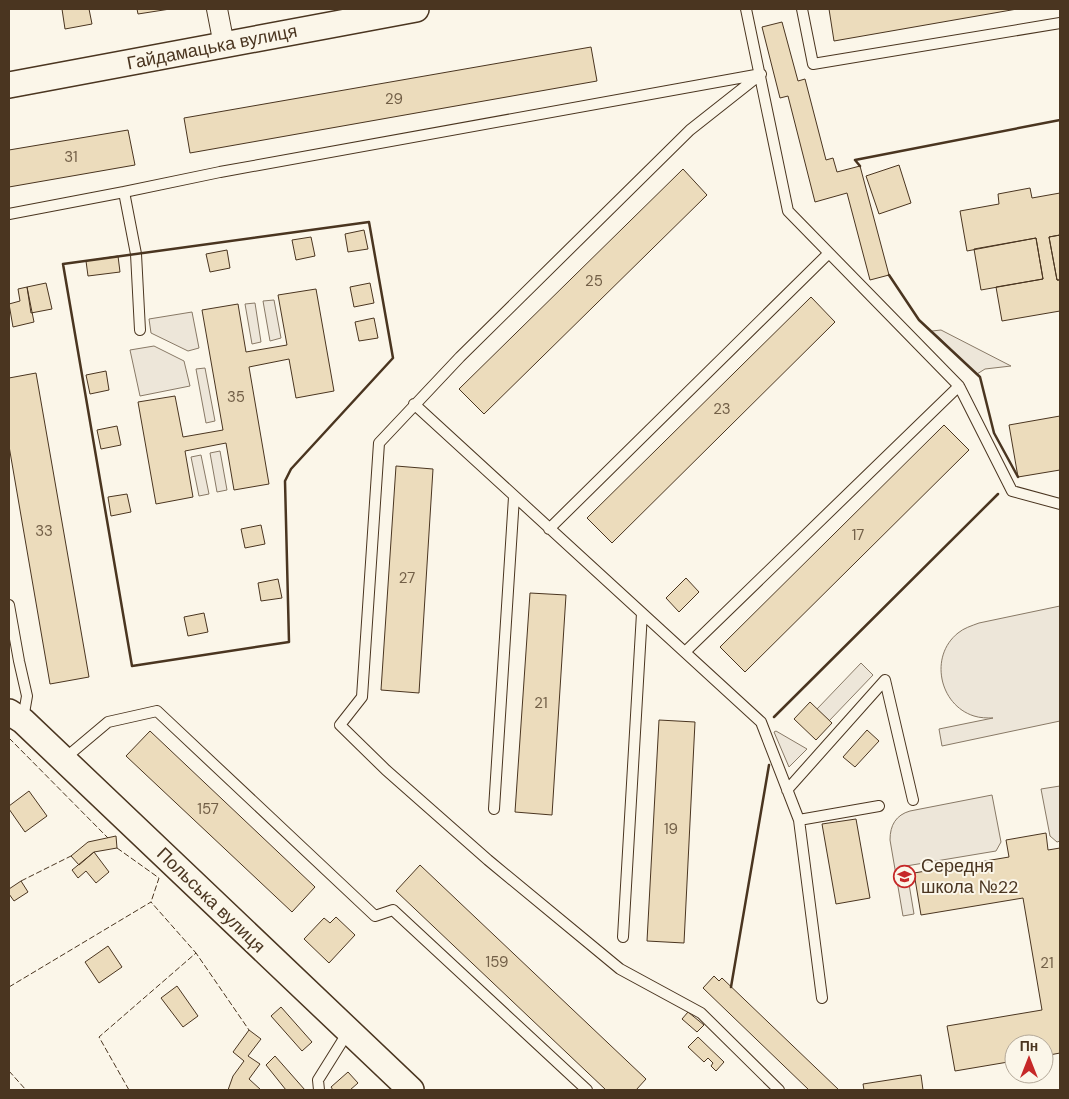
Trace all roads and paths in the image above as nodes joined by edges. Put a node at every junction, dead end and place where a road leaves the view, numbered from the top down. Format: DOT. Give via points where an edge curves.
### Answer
graph roads {
  1 [pos="217,9"];
  2 [pos="416,9"];
  3 [pos="746,9"];
  4 [pos="802,9"];
  5 [pos="1060,23"];
  6 [pos="224,45"];
  7 [pos="761,74"];
  8 [pos="9,85"];
  9 [pos="124,192"];
  10 [pos="9,214"];
  11 [pos="829,253"];
  12 [pos="140,330"];
  13 [pos="959,386"];
  14 [pos="414,404"];
  15 [pos="514,497"];
  16 [pos="1060,504"];
  17 [pos="549,529"];
  18 [pos="9,605"];
  19 [pos="642,614"];
  20 [pos="685,652"];
  21 [pos="16,716"];
  22 [pos="63,759"];
  23 [pos="787,790"];
  24 [pos="913,800"];
  25 [pos="879,806"];
  26 [pos="494,810"];
  27 [pos="798,820"];
  28 [pos="623,937"];
  29 [pos="822,998"];
  30 [pos="348,1031"];
  31 [pos="319,1090"];
  32 [pos="411,1090"];
  33 [pos="587,1090"];
  34 [pos="779,1090"];
  1 -- 6 [label="street"];
  2 -- 6 [label="street, Гайдамацька вулиця"];
  3 -- 7 [label="lane"];
  4 -- 5 [label="lane" via="813,64"];
  6 -- 8 [label="street, Гайдамацька вулиця"];
  7 -- 9 [label="lane" via="228,170"];
  7 -- 11 [label="lane" via="788,211"];
  7 -- 14 [label="lane" via="690,130"];
  9 -- 10 [label="lane"];
  9 -- 12 [label="lane" via="136,254"];
  11 -- 13 [label="lane"];
  11 -- 17 [label="lane"];
  13 -- 16 [label="lane" via="1012,491"];
  13 -- 20 [label="lane"];
  14 -- 15 [label="lane"];
  14 -- 34 [label="lane" via="379,443 362,697 340,725 488,860 620,969 701,1013"];
  15 -- 17 [label="lane"];
  15 -- 26 [label="lane"];
  17 -- 19 [label="lane"];
  18 -- 21 [label="lane" via="27,696"];
  19 -- 20 [label="lane"];
  19 -- 28 [label="lane"];
  20 -- 23 [label="lane" via="762,722"];
  21 -- 22 [label="street, Польська вулиця"];
  22 -- 30 [label="street, Польська вулиця"];
  22 -- 33 [label="lane" via="108,722 157,711 375,916 393,910"];
  23 -- 24 [label="lane" via="885,680"];
  23 -- 27 [label="lane"];
  25 -- 27 [label="lane"];
  27 -- 29 [label="lane"];
  30 -- 31 [label="lane" via="318,1080"];
  30 -- 32 [label="street, Польська вулиця"];
}
